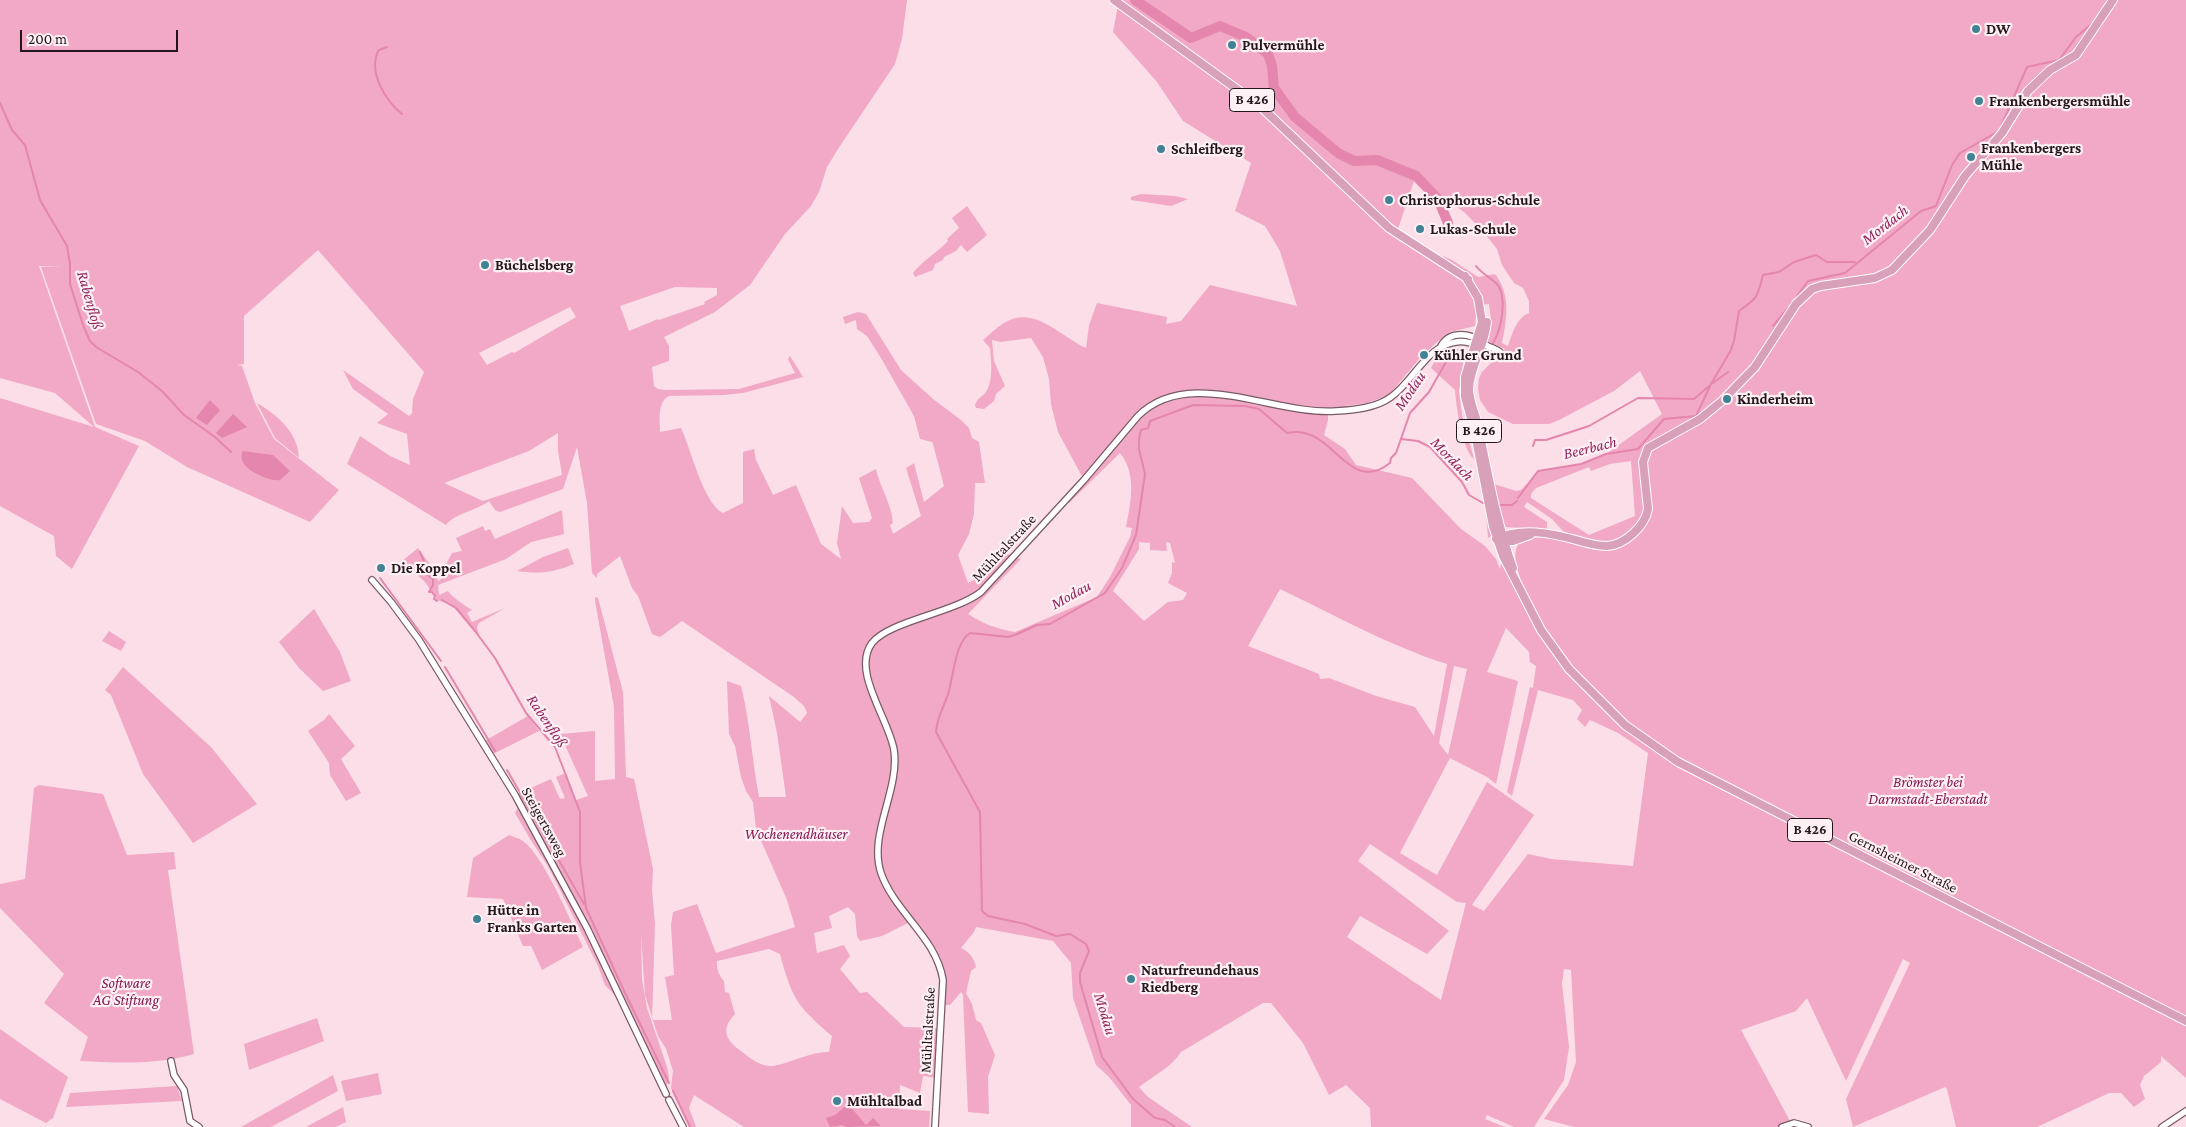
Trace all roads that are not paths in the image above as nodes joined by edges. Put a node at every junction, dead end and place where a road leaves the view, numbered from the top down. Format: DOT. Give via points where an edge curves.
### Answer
graph roads {
  1 [pos="1114,0"];
  2 [pos="2113,0"];
  3 [pos="1478,350"];
  4 [pos="1498,350"];
  5 [pos="1486,484"];
  6 [pos="1536,533"];
  7 [pos="1501,539"];
  8 [pos="1518,539"];
  9 [pos="1512,565"];
  10 [pos="372,580"];
  11 [pos="1523,598"];
  12 [pos="2186,1021"];
  13 [pos="171,1061"];
  14 [pos="666,1094"];
  15 [pos="669,1100"];
  16 [pos="937,1102"];
  17 [pos="2186,1112"];
  18 [pos="199,1127"];
  19 [pos="683,1127"];
  20 [pos="935,1127"];
  21 [pos="939,1127"];
  22 [pos="1782,1127"];
  23 [pos="1808,1127"];
  24 [pos="2162,1127"];
  1 -- 3 [label="main road, B 426" via="1260,106 1389,228 1465,276 1478,289 1485,306 1487,321"];
  2 -- 6 [label="main road" via="2076,55 2050,70 2028,91 2002,133 1965,176 1930,230 1892,270 1874,278 1812,289 1796,304 1755,367 1722,401 1700,419 1648,448 1643,462 1648,509 1639,527 1623,540 1607,546"];
  3 -- 4 [label="street, Mühltalstraße"];
  3 -- 5 [label="main road, B 426" via="1470,396 1478,423"];
  3 -- 5 [label="main road, B 426" via="1465,380 1465,396"];
  3 -- 16 [label="street, Mühltalstraße" via="1467,335 1447,339 1394,395 1366,407 1317,411 1249,398 1194,394 1160,400 1138,416 981,592 963,603 887,631 872,642 865,656 865,666 892,742 895,762 878,845 878,860 888,888 931,946 941,968 944,987"];
  5 -- 7 [label="main road, Gernsheimer Straße / B 426"];
  6 -- 7 [label="main road" via="1515,533"];
  6 -- 8 [label="main road"];
  7 -- 8 [label="main road"];
  7 -- 9 [label="main road, Gernsheimer Straße / B 426"];
  7 -- 11 [label="main road, Gernsheimer Straße / B 426"];
  8 -- 9 [label="main road" via="1512,550"];
  9 -- 11 [label="main road, Gernsheimer Straße / B 426"];
  10 -- 14 [label="street, Steigertsweg" via="420,640 515,795 587,928"];
  11 -- 12 [label="main road, Gernsheimer Straße / B 426" via="1569,669 1625,725 1678,762"];
  13 -- 18 [label="street" via="174,1075 184,1090 190,1121"];
  15 -- 19 [label="street"];
  16 -- 20 [label="street, Mühltalstraße"];
  16 -- 21 [label="street, Mühltalstraße" via="940,1106"];
  17 -- 24 [label="street"];
  22 -- 23 [label="street" via="1794,1122"];
}
